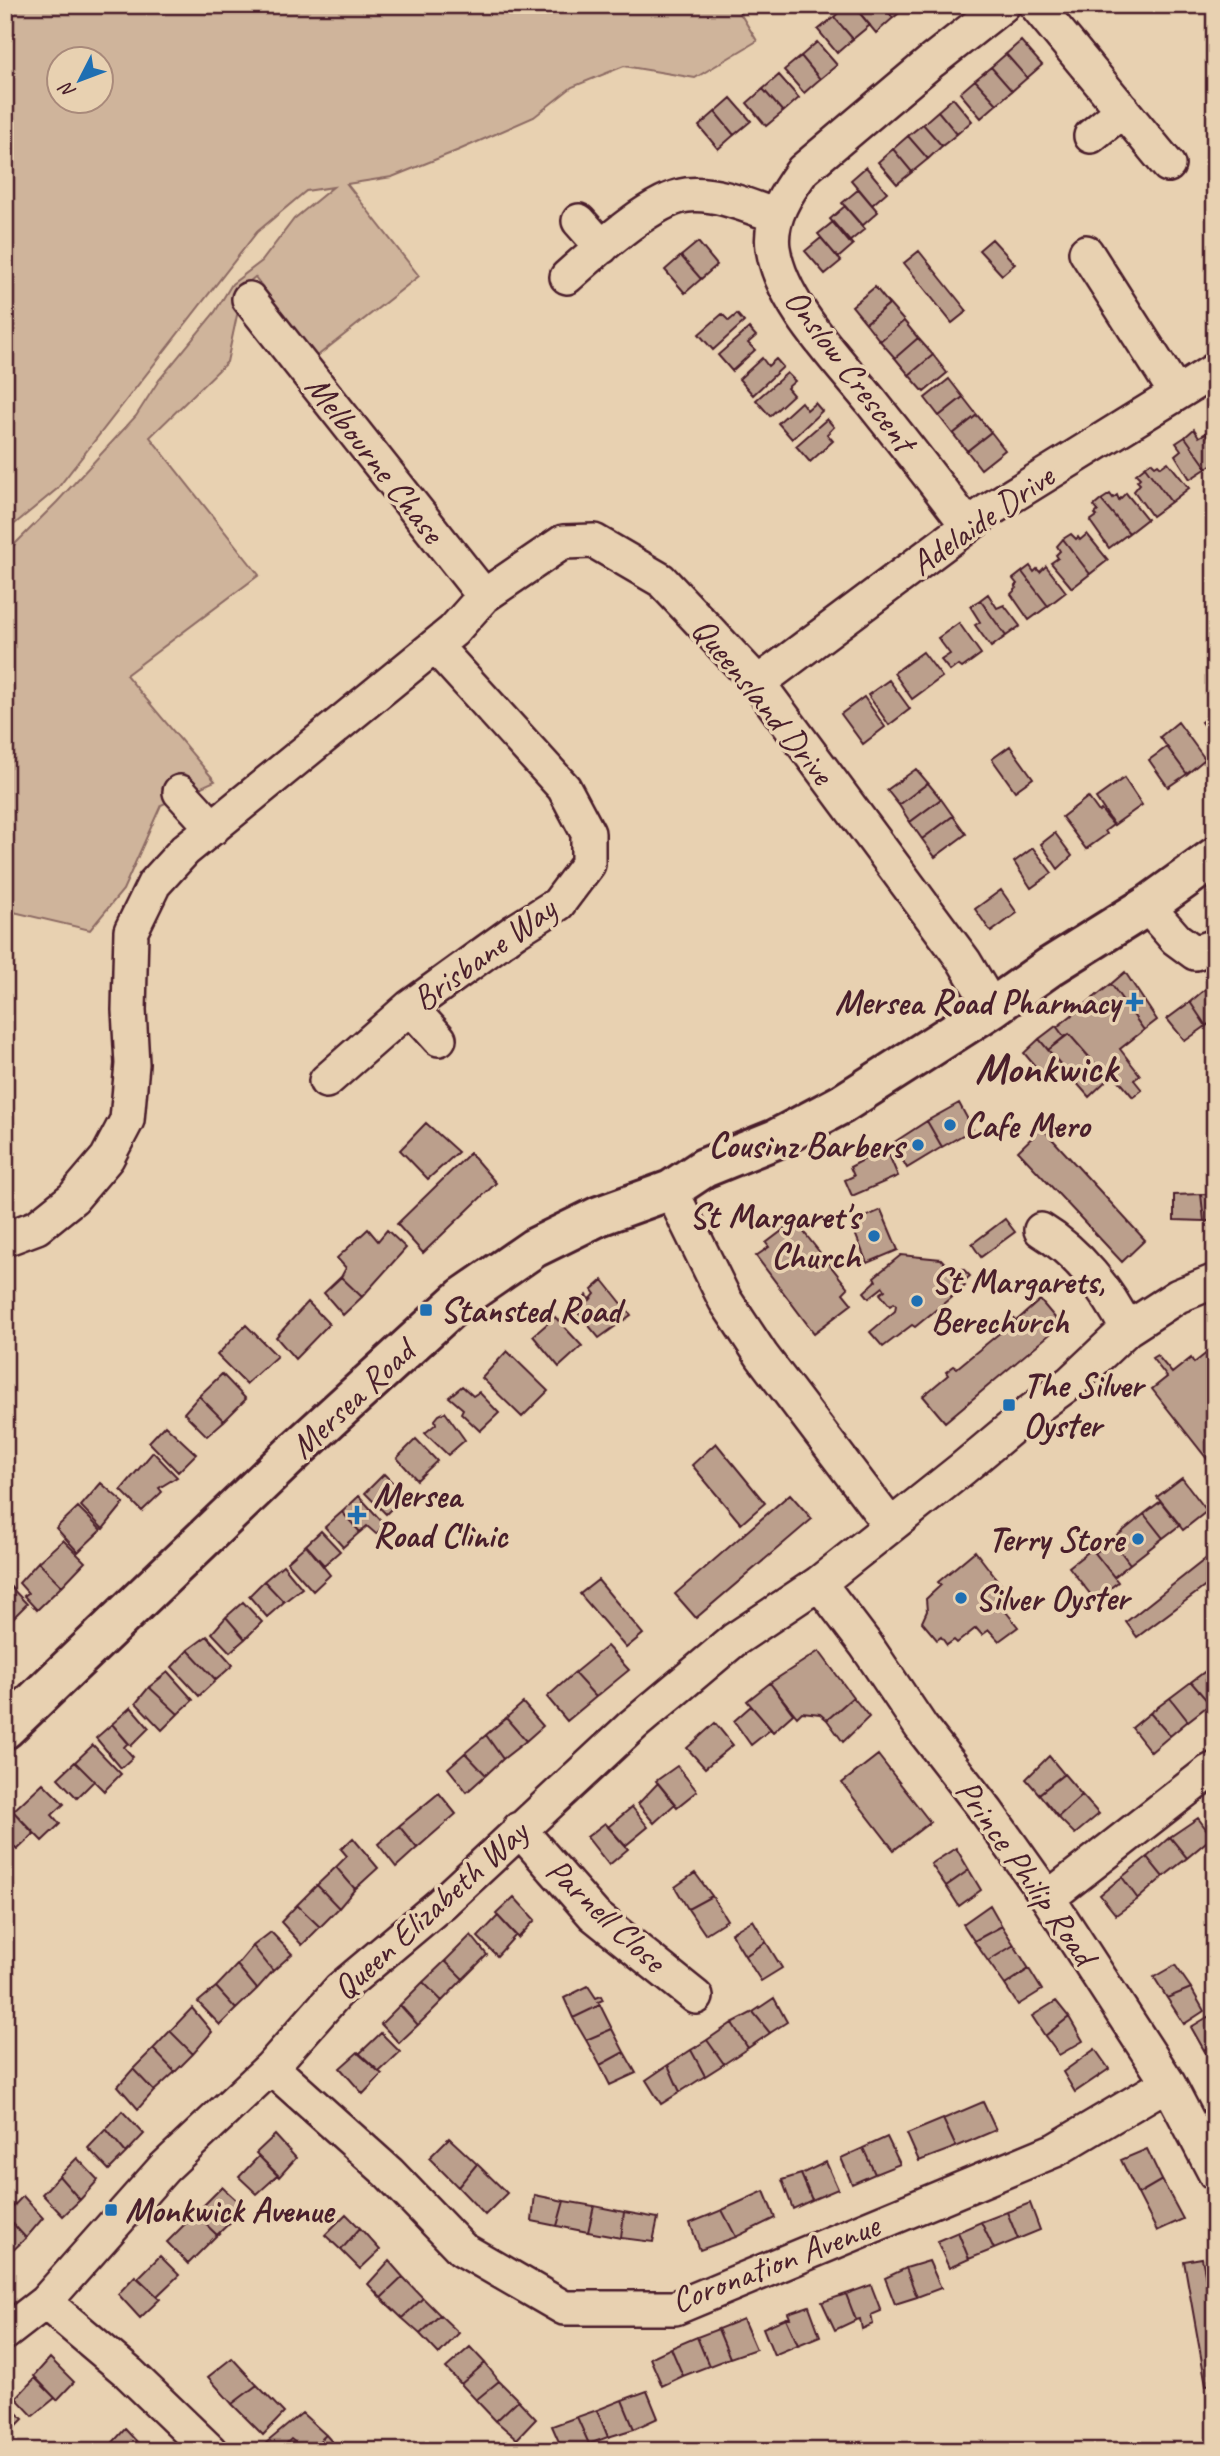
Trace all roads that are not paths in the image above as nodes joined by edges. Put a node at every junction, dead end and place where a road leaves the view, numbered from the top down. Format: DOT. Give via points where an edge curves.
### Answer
graph roads {
  1 [pos="1003,5"];
  2 [pos="1036,5"];
  3 [pos="1123,110"];
  4 [pos="1091,136"];
  5 [pos="1168,165"];
  6 [pos="776,216"];
  7 [pos="579,221"];
  8 [pos="601,247"];
  9 [pos="1083,266"];
  10 [pos="567,277"];
  11 [pos="254,320"];
  12 [pos="1215,370"];
  13 [pos="1176,393"];
  14 [pos="968,526"];
  15 [pos="484,596"];
  16 [pos="435,646"];
  17 [pos="758,683"];
  18 [pos="180,792"];
  19 [pos="213,828"];
  20 [pos="1215,858"];
  21 [pos="1147,906"];
  22 [pos="1215,946"];
  23 [pos="410,1007"];
  24 [pos="992,1008"];
  25 [pos="439,1039"];
  26 [pos="326,1081"];
  27 [pos="671,1190"];
  28 [pos="1041,1230"];
  29 [pos="5,1239"];
  30 [pos="1215,1281"];
  31 [pos="1127,1329"];
  32 [pos="881,1512"];
  33 [pos="819,1583"];
  34 [pos="5,1729"];
  35 [pos="1215,1769"];
  36 [pos="519,1829"];
  37 [pos="1048,1898"];
  38 [pos="696,1997"];
  39 [pos="271,2067"];
  40 [pos="1168,2083"];
  41 [pos="1215,2173"];
  42 [pos="45,2302"];
  43 [pos="5,2333"];
  44 [pos="209,2451"];
  1 -- 6 [label="street, Onslow Crescent" via="803,170"];
  2 -- 3 [label="street"];
  3 -- 4 [label="street"];
  3 -- 5 [label="street"];
  6 -- 8 [label="street" via="723,198 685,195 647,211"];
  6 -- 14 [label="street, Onslow Crescent" via="773,247 784,283 814,333"];
  7 -- 8 [label="street"];
  8 -- 10 [label="street"];
  9 -- 13 [label="street"];
  11 -- 15 [label="street, Melbourne Chase"];
  12 -- 13 [label="street, Adelaide Drive"];
  13 -- 14 [label="street, Adelaide Drive"];
  14 -- 17 [label="street, Adelaide Drive"];
  15 -- 16 [label="street, Queensland Drive"];
  15 -- 17 [label="street, Queensland Drive" via="563,542 594,541 661,580"];
  16 -- 19 [label="street, Queensland Drive"];
  16 -- 23 [label="street, Brisbane Way" via="564,788 588,833 588,864 558,904"];
  17 -- 24 [label="street, Queensland Drive" via="964,961"];
  18 -- 19 [label="street"];
  19 -- 29 [label="street, Queensland Drive" via="154,884 131,931 132,1064 127,1120 107,1158 73,1198 37,1227"];
  20 -- 21 [label="main road, Mersea Road"];
  21 -- 22 [label="street" via="1195,953"];
  21 -- 24 [label="main road, Mersea Road"];
  23 -- 25 [label="street"];
  23 -- 26 [label="street, Brisbane Way"];
  24 -- 27 [label="main road, Mersea Road" via="842,1104 776,1139 704,1168"];
  27 -- 32 [label="street" via="725,1300"];
  27 -- 34 [label="main road, Mersea Road" via="598,1216 534,1248 463,1297"];
  28 -- 31 [label="street" via="1067,1248 1090,1273 1113,1300"];
  30 -- 31 [label="street, Queen Elizabeth Way" via="1178,1296"];
  31 -- 32 [label="street, Queen Elizabeth Way" via="1071,1382"];
  32 -- 33 [label="street, Queen Elizabeth Way"];
  33 -- 36 [label="street, Queen Elizabeth Way" via="734,1640"];
  33 -- 37 [label="street, Prince Philip Road"];
  35 -- 37 [label="street"];
  36 -- 38 [label="street, Parnell Close" via="594,1914"];
  36 -- 39 [label="street, Queen Elizabeth Way" via="340,1989"];
  37 -- 40 [label="street, Prince Philip Road"];
  39 -- 40 [label="street, Coronation Avenue" via="389,2173 462,2249 564,2308 674,2308 1055,2150"];
  39 -- 42 [label="street, Queen Elizabeth Way" via="164,2168"];
  40 -- 41 [label="street, Prince Philip Road"];
  42 -- 43 [label="street, Queen Elizabeth Way"];
  42 -- 44 [label="street" via="129,2373"];
}
